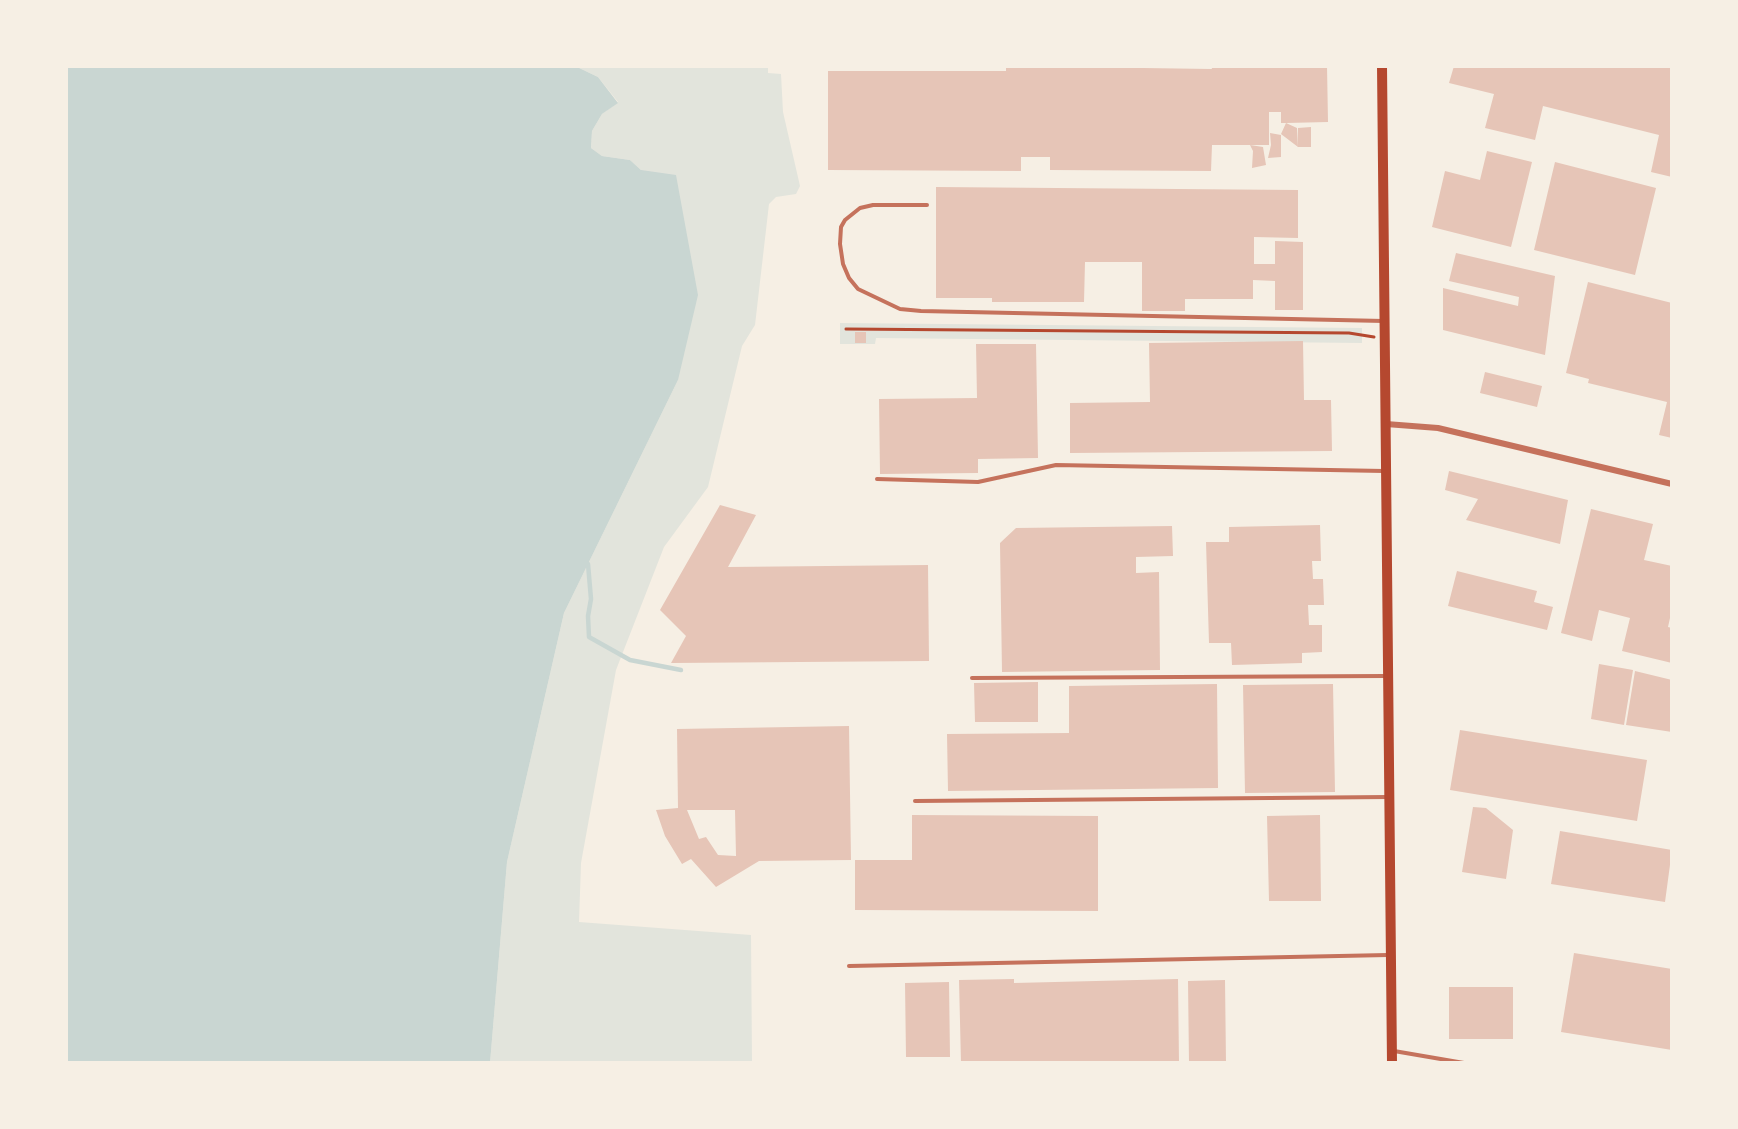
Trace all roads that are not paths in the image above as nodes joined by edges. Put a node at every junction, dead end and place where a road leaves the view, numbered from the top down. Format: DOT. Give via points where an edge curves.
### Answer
graph roads {
  1 [pos="1382,66"];
  2 [pos="927,205"];
  3 [pos="1385,322"];
  4 [pos="1386,424"];
  5 [pos="1386,471"];
  6 [pos="877,479"];
  7 [pos="1672,484"];
  8 [pos="1388,676"];
  9 [pos="972,678"];
  10 [pos="1389,797"];
  11 [pos="915,801"];
  12 [pos="1391,955"];
  13 [pos="849,966"];
  14 [pos="1392,1051"];
  15 [pos="1392,1063"];
  16 [pos="1464,1063"];
  1 -- 3 [label="main road"];
  2 -- 3 [label="lane" via="873,205 860,208 845,220 840,244 843,264 858,289 900,309 921,311"];
  3 -- 4 [label="main road"];
  4 -- 5 [label="main road"];
  4 -- 7 [label="street" via="1438,428"];
  5 -- 6 [label="lane" via="1056,465 978,482"];
  5 -- 8 [label="main road"];
  8 -- 9 [label="lane"];
  8 -- 10 [label="main road"];
  10 -- 11 [label="lane"];
  10 -- 12 [label="main road"];
  12 -- 13 [label="lane"];
  12 -- 14 [label="main road"];
  14 -- 15 [label="main road"];
  14 -- 16 [label="lane"];
}
